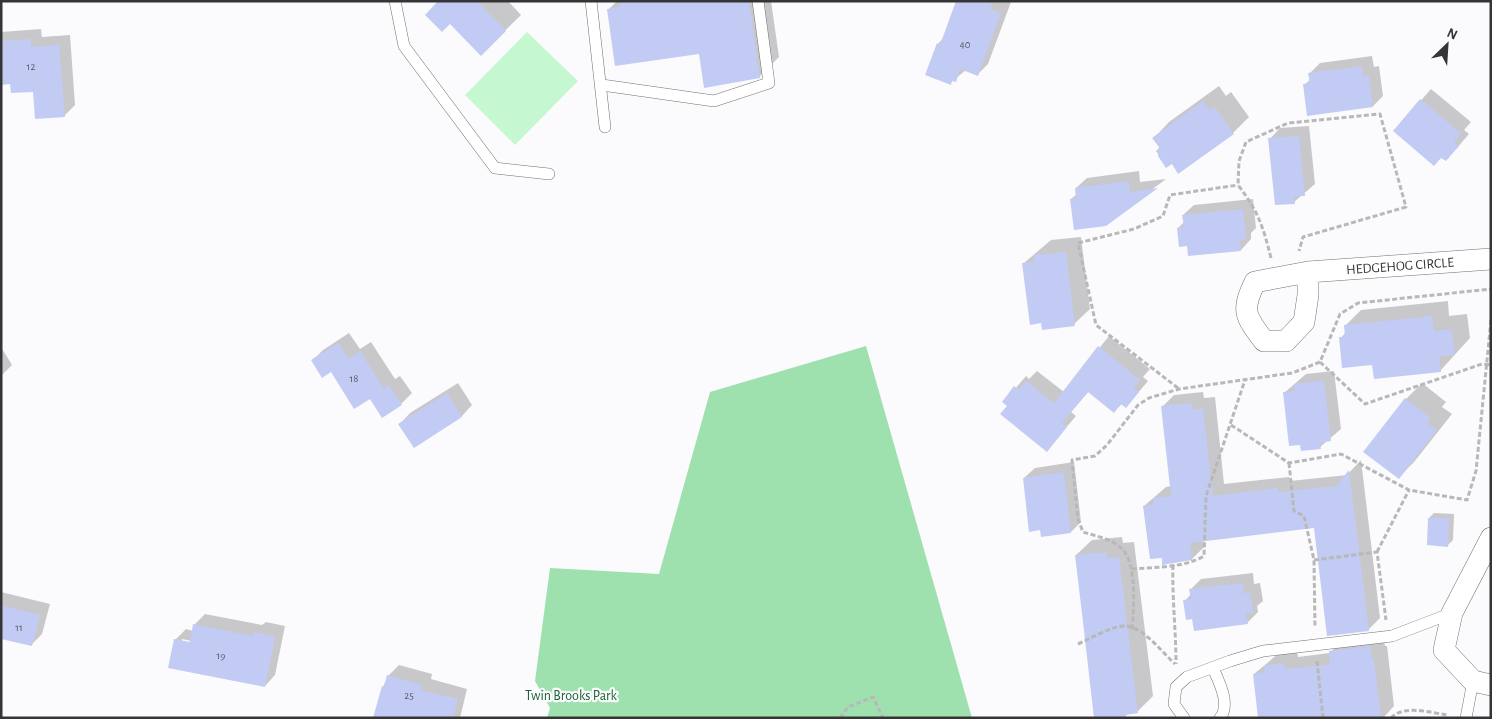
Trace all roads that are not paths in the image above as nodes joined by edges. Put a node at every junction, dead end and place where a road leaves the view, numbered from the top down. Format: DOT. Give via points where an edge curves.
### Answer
graph roads {
  1 [pos="395,1"];
  2 [pos="590,1"];
  3 [pos="758,1"];
  4 [pos="602,85"];
  5 [pos="605,127"];
  6 [pos="550,174"];
  7 [pos="1491,259"];
  8 [pos="1303,263"];
  9 [pos="1491,538"];
  10 [pos="1452,613"];
  11 [pos="1213,668"];
  12 [pos="1482,683"];
  13 [pos="1184,718"];
  14 [pos="1220,718"];
  15 [pos="1466,718"];
  1 -- 6 [label="lane" via="404,46 495,168"];
  2 -- 4 [label="lane"];
  3 -- 4 [label="lane" via="769,83 714,101"];
  4 -- 5 [label="lane"];
  7 -- 8 [label="street, HEDGEHOG CIRCLE"];
  8 -- 8 [label="street, HEDGEHOG CIRCLE" via="1276,278 1255,282 1246,302 1247,319 1264,341 1286,341 1304,322 1308,295"];
  9 -- 10 [label="street"];
  10 -- 11 [label="lane" via="1388,636 1263,651"];
  10 -- 12 [label="street" via="1444,650"];
  11 -- 13 [label="lane" via="1188,677 1176,687 1174,704"];
  11 -- 14 [label="lane" via="1224,700"];
  12 -- 15 [label="lane"];
}
